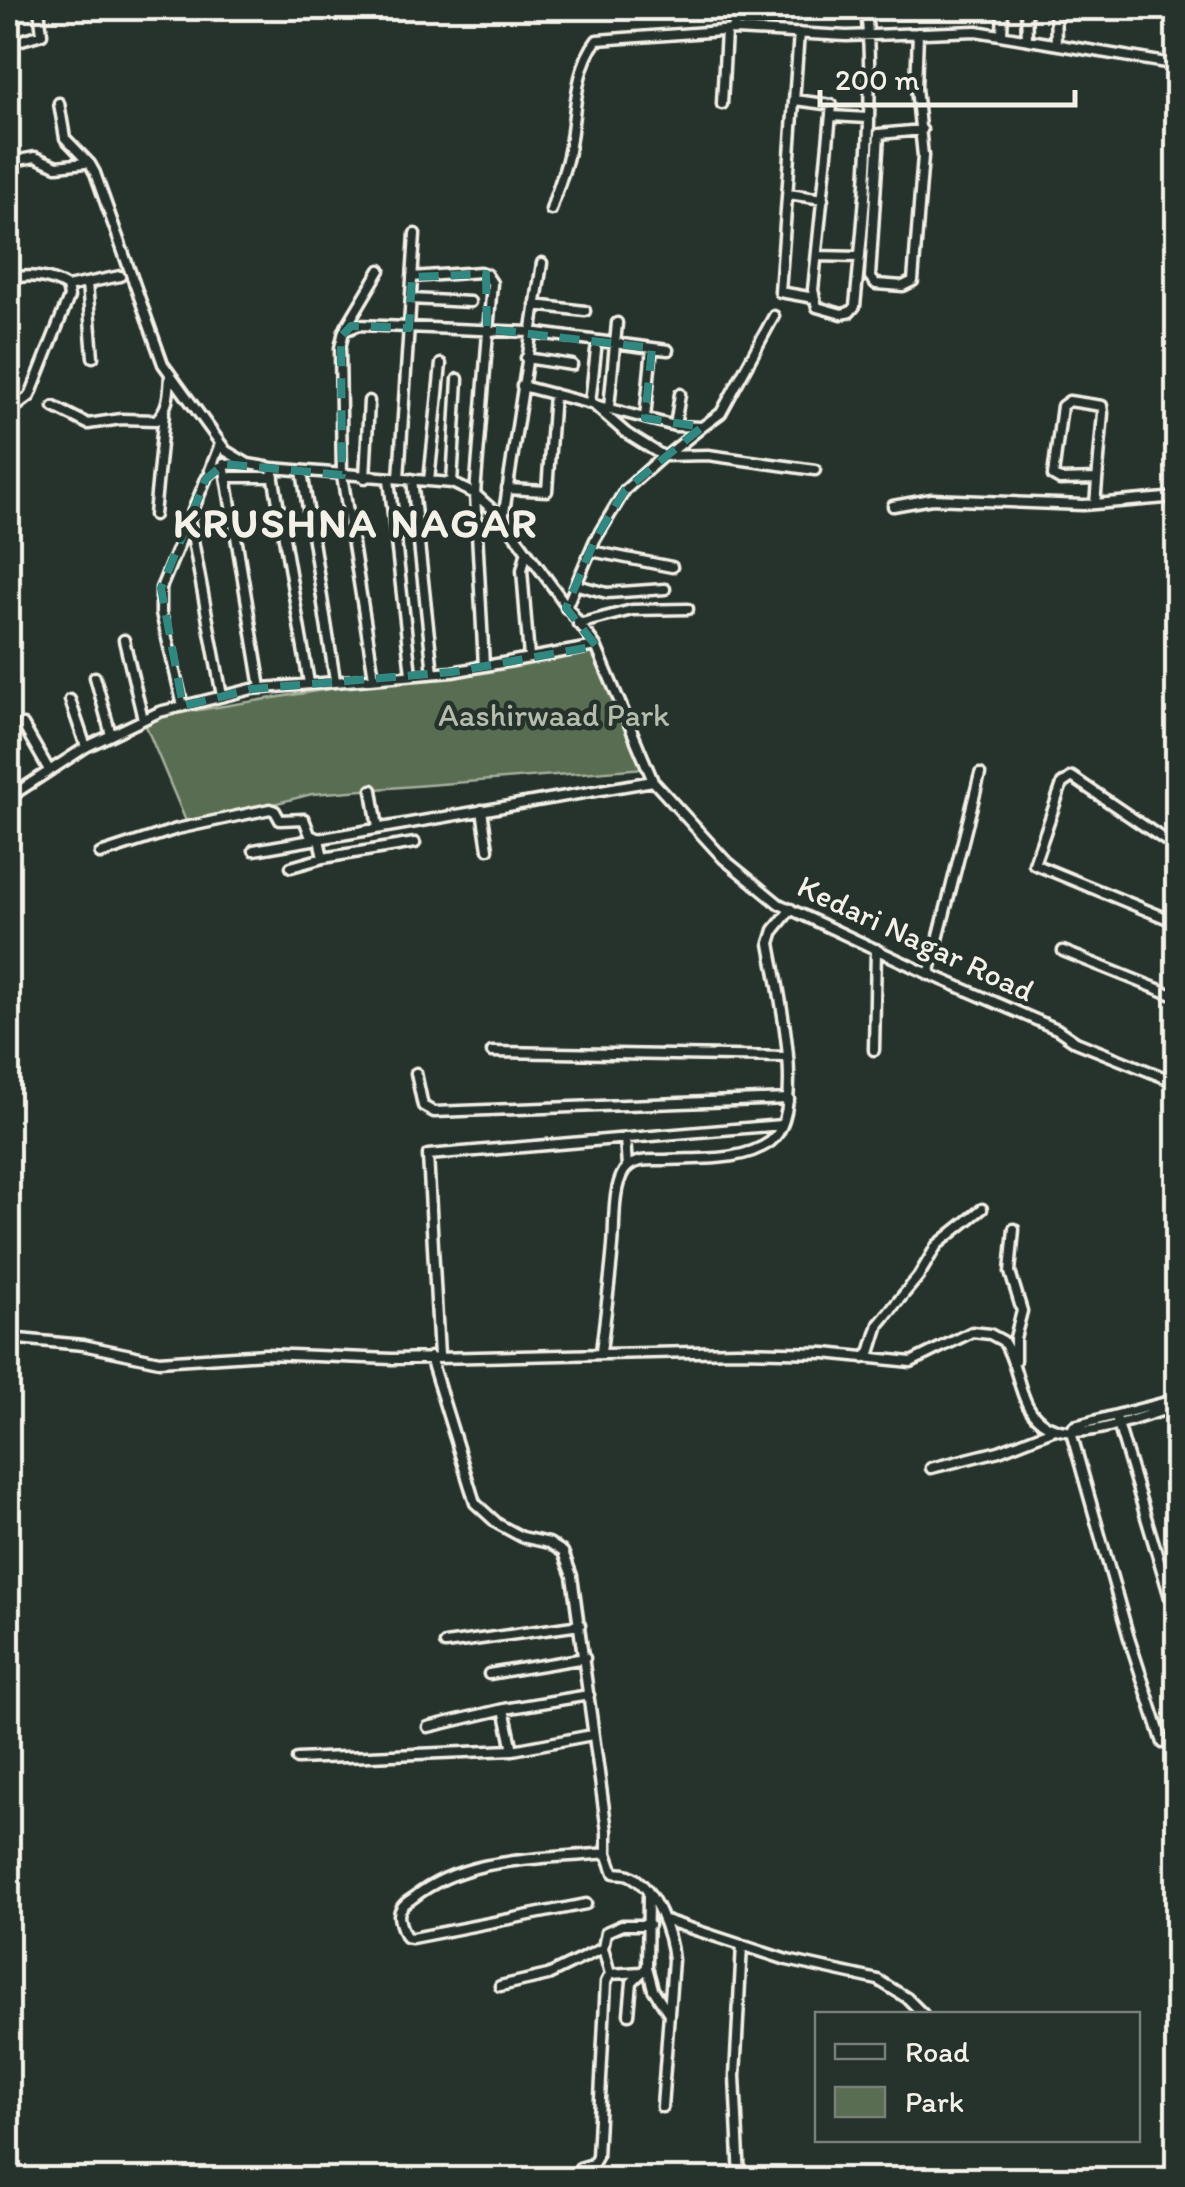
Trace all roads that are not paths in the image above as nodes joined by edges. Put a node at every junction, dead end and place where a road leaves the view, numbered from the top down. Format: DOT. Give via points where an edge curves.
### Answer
graph roads {
  1 [pos="39,8"];
  2 [pos="866,8"];
  3 [pos="1003,8"];
  4 [pos="1026,8"];
  5 [pos="1055,8"];
  6 [pos="731,9"];
  7 [pos="730,31"];
  8 [pos="799,33"];
  9 [pos="918,33"];
  10 [pos="1002,34"];
  11 [pos="869,35"];
  12 [pos="1027,38"];
  13 [pos="1056,42"];
  14 [pos="8,44"];
  15 [pos="1178,65"];
  16 [pos="794,100"];
  17 [pos="58,103"];
  18 [pos="722,104"];
  19 [pos="831,116"];
  20 [pos="868,118"];
  21 [pos="922,130"];
  22 [pos="8,162"];
  23 [pos="90,164"];
  24 [pos="788,194"];
  25 [pos="823,199"];
  26 [pos="551,210"];
  27 [pos="415,234"];
  28 [pos="817,256"];
  29 [pos="860,257"];
  30 [pos="8,258"];
  31 [pos="542,263"];
  32 [pos="380,270"];
  33 [pos="120,276"];
  34 [pos="412,276"];
  35 [pos="9,279"];
  36 [pos="87,283"];
  37 [pos="67,287"];
  38 [pos="814,298"];
  39 [pos="411,299"];
  40 [pos="470,302"];
  41 [pos="535,305"];
  42 [pos="585,311"];
  43 [pos="774,316"];
  44 [pos="617,323"];
  45 [pos="410,328"];
  46 [pos="487,330"];
  47 [pos="344,331"];
  48 [pos="530,332"];
  49 [pos="616,344"];
  50 [pos="652,348"];
  51 [pos="596,350"];
  52 [pos="668,350"];
  53 [pos="93,356"];
  54 [pos="526,358"];
  55 [pos="441,364"];
  56 [pos="572,365"];
  57 [pos="170,375"];
  58 [pos="458,379"];
  59 [pos="522,386"];
  60 [pos="554,394"];
  61 [pos="680,394"];
  62 [pos="369,401"];
  63 [pos="591,403"];
  64 [pos="54,407"];
  65 [pos="609,408"];
  66 [pos="8,413"];
  67 [pos="164,413"];
  68 [pos="644,418"];
  69 [pos="676,426"];
  70 [pos="702,428"];
  71 [pos="220,444"];
  72 [pos="664,456"];
  73 [pos="224,464"];
  74 [pos="248,464"];
  75 [pos="815,470"];
  76 [pos="273,472"];
  77 [pos="302,472"];
  78 [pos="342,475"];
  79 [pos="232,477"];
  80 [pos="365,478"];
  81 [pos="394,478"];
  82 [pos="206,479"];
  83 [pos="412,479"];
  84 [pos="1096,479"];
  85 [pos="429,481"];
  86 [pos="452,484"];
  87 [pos="508,489"];
  88 [pos="475,494"];
  89 [pos="1178,497"];
  90 [pos="1095,504"];
  91 [pos="894,506"];
  92 [pos="154,516"];
  93 [pos="503,519"];
  94 [pos="189,521"];
  95 [pos="591,552"];
  96 [pos="526,554"];
  97 [pos="672,567"];
  98 [pos="577,585"];
  99 [pos="664,588"];
  100 [pos="566,608"];
  101 [pos="688,609"];
  102 [pos="578,624"];
  103 [pos="124,640"];
  104 [pos="596,646"];
  105 [pos="529,658"];
  106 [pos="484,666"];
  107 [pos="432,673"];
  108 [pos="411,674"];
  109 [pos="374,676"];
  110 [pos="95,677"];
  111 [pos="335,680"];
  112 [pos="309,682"];
  113 [pos="261,688"];
  114 [pos="222,696"];
  115 [pos="70,700"];
  116 [pos="183,706"];
  117 [pos="143,719"];
  118 [pos="23,725"];
  119 [pos="111,735"];
  120 [pos="86,747"];
  121 [pos="49,770"];
  122 [pos="980,774"];
  123 [pos="8,775"];
  124 [pos="653,780"];
  125 [pos="372,790"];
  126 [pos="12,796"];
  127 [pos="482,810"];
  128 [pos="378,828"];
  129 [pos="319,839"];
  130 [pos="415,842"];
  131 [pos="1178,849"];
  132 [pos="254,850"];
  133 [pos="488,850"];
  134 [pos="100,854"];
  135 [pos="323,858"];
  136 [pos="290,866"];
  137 [pos="791,909"];
  138 [pos="1178,923"];
  139 [pos="876,949"];
  140 [pos="1063,951"];
  141 [pos="930,975"];
  142 [pos="1178,997"];
  143 [pos="874,1050"];
  144 [pos="492,1052"];
  145 [pos="788,1056"];
  146 [pos="416,1073"];
  147 [pos="1178,1083"];
  148 [pos="788,1099"];
  149 [pos="782,1125"];
  150 [pos="625,1138"];
  151 [pos="627,1167"];
  152 [pos="982,1209"];
  153 [pos="1014,1229"];
  154 [pos="8,1338"];
  155 [pos="601,1352"];
  156 [pos="434,1357"];
  157 [pos="862,1359"];
  158 [pos="1015,1370"];
  159 [pos="1173,1404"];
  160 [pos="1117,1420"];
  161 [pos="1056,1429"];
  162 [pos="1071,1432"];
  163 [pos="1178,1432"];
  164 [pos="931,1468"];
  165 [pos="1178,1624"];
  166 [pos="580,1625"];
  167 [pos="445,1644"];
  168 [pos="585,1658"];
  169 [pos="489,1674"];
  170 [pos="590,1695"];
  171 [pos="504,1708"];
  172 [pos="428,1726"];
  173 [pos="592,1735"];
  174 [pos="1164,1742"];
  175 [pos="513,1750"];
  176 [pos="296,1759"];
  177 [pos="608,1854"];
  178 [pos="648,1895"];
  179 [pos="586,1904"];
  180 [pos="665,1920"];
  181 [pos="649,1925"];
  182 [pos="742,1945"];
  183 [pos="603,1948"];
  184 [pos="644,1969"];
  185 [pos="610,1974"];
  186 [pos="500,1986"];
  187 [pos="921,2012"];
  188 [pos="630,2014"];
  189 [pos="669,2014"];
  190 [pos="662,2107"];
  191 [pos="576,2180"];
  192 [pos="740,2180"];
  1 -- 14 [label="street" via="42,34"];
  2 -- 11 [label="street"];
  3 -- 10 [label="street"];
  4 -- 12 [label="street"];
  5 -- 13 [label="street"];
  6 -- 7 [label="street"];
  7 -- 8 [label="street"];
  7 -- 18 [label="street"];
  7 -- 26 [label="street" via="597,40 584,68"];
  8 -- 11 [label="street"];
  8 -- 16 [label="street"];
  9 -- 10 [label="street"];
  9 -- 11 [label="street"];
  9 -- 21 [label="street"];
  10 -- 12 [label="street"];
  11 -- 20 [label="street"];
  12 -- 13 [label="street"];
  13 -- 15 [label="street"];
  16 -- 19 [label="street" via="831,104"];
  16 -- 24 [label="street"];
  17 -- 23 [label="street, Kedari Nagar Road" via="65,138"];
  19 -- 20 [label="street"];
  19 -- 25 [label="street"];
  20 -- 29 [label="street"];
  21 -- 21 [label="street" via="913,281 876,284 870,277 879,134"];
  22 -- 23 [label="street"];
  23 -- 57 [label="street, Kedari Nagar Road"];
  24 -- 25 [label="street"];
  24 -- 38 [label="street" via="780,292"];
  25 -- 28 [label="street"];
  27 -- 34 [label="street"];
  28 -- 29 [label="street"];
  28 -- 38 [label="street"];
  29 -- 38 [label="street" via="850,312 817,307"];
  30 -- 35 [label="street"];
  31 -- 41 [label="street"];
  32 -- 47 [label="street"];
  33 -- 36 [label="street"];
  34 -- 39 [label="street"];
  34 -- 46 [label="street" via="486,274 492,283"];
  35 -- 37 [label="street" via="54,279"];
  36 -- 37 [label="street"];
  36 -- 53 [label="street"];
  37 -- 66 [label="street" via="69,297 30,396"];
  39 -- 40 [label="street"];
  39 -- 45 [label="street"];
  41 -- 42 [label="street"];
  41 -- 48 [label="street"];
  43 -- 70 [label="street" via="721,413"];
  44 -- 49 [label="street"];
  45 -- 46 [label="street"];
  45 -- 47 [label="street" via="359,325"];
  45 -- 81 [label="street"];
  46 -- 48 [label="street"];
  46 -- 88 [label="street"];
  47 -- 78 [label="street"];
  48 -- 49 [label="street"];
  48 -- 54 [label="street"];
  49 -- 50 [label="street"];
  49 -- 65 [label="street"];
  50 -- 52 [label="street"];
  50 -- 68 [label="street"];
  51 -- 63 [label="street"];
  54 -- 56 [label="street"];
  54 -- 59 [label="street"];
  55 -- 85 [label="street"];
  57 -- 67 [label="street"];
  57 -- 71 [label="street, Kedari Nagar Road"];
  58 -- 86 [label="street"];
  59 -- 60 [label="street"];
  59 -- 87 [label="street"];
  60 -- 63 [label="street"];
  60 -- 87 [label="street" via="546,491"];
  61 -- 69 [label="street"];
  62 -- 80 [label="street"];
  63 -- 65 [label="street"];
  63 -- 72 [label="street"];
  64 -- 67 [label="street" via="88,424 145,422"];
  65 -- 68 [label="street"];
  67 -- 92 [label="street"];
  68 -- 69 [label="street"];
  69 -- 70 [label="street"];
  70 -- 72 [label="street"];
  71 -- 74 [label="street, Kedari Nagar Road"];
  71 -- 82 [label="street"];
  72 -- 75 [label="street" via="708,455"];
  72 -- 95 [label="street" via="624,490"];
  73 -- 74 [label="street"];
  73 -- 82 [label="street"];
  73 -- 113 [label="street"];
  74 -- 76 [label="street, Kedari Nagar Road"];
  76 -- 77 [label="street, Kedari Nagar Road"];
  76 -- 79 [label="street"];
  76 -- 112 [label="street"];
  77 -- 78 [label="street, Kedari Nagar Road"];
  77 -- 111 [label="street"];
  78 -- 80 [label="street, Kedari Nagar Road"];
  78 -- 109 [label="street"];
  80 -- 81 [label="street, Kedari Nagar Road"];
  81 -- 83 [label="street, Kedari Nagar Road"];
  81 -- 108 [label="street"];
  82 -- 94 [label="street"];
  83 -- 85 [label="street, Kedari Nagar Road"];
  83 -- 107 [label="street"];
  84 -- 84 [label="street" via="1102,406 1070,400 1062,406 1053,476"];
  84 -- 90 [label="street"];
  85 -- 86 [label="street, Kedari Nagar Road"];
  86 -- 88 [label="street, Kedari Nagar Road"];
  87 -- 93 [label="street"];
  88 -- 93 [label="street, Kedari Nagar Road"];
  88 -- 106 [label="street"];
  89 -- 90 [label="street"];
  90 -- 91 [label="street" via="932,499"];
  93 -- 96 [label="street, Kedari Nagar Road"];
  94 -- 114 [label="street"];
  94 -- 116 [label="street" via="161,588"];
  95 -- 97 [label="street"];
  95 -- 98 [label="street"];
  96 -- 100 [label="street, Kedari Nagar Road"];
  96 -- 105 [label="street"];
  98 -- 99 [label="street" via="607,593"];
  98 -- 100 [label="street"];
  100 -- 102 [label="street, Kedari Nagar Road"];
  101 -- 102 [label="street" via="632,610"];
  102 -- 104 [label="street, Kedari Nagar Road"];
  103 -- 117 [label="street"];
  104 -- 105 [label="street"];
  104 -- 124 [label="street, Kedari Nagar Road"];
  105 -- 106 [label="street"];
  106 -- 107 [label="street"];
  107 -- 108 [label="street"];
  108 -- 109 [label="street"];
  109 -- 111 [label="street"];
  110 -- 119 [label="street"];
  111 -- 112 [label="street"];
  112 -- 113 [label="street"];
  113 -- 114 [label="street"];
  114 -- 116 [label="street"];
  115 -- 120 [label="street"];
  116 -- 117 [label="street"];
  117 -- 119 [label="street"];
  118 -- 121 [label="street"];
  119 -- 120 [label="street"];
  120 -- 121 [label="street"];
  121 -- 126 [label="street"];
  122 -- 141 [label="street"];
  123 -- 126 [label="street"];
  124 -- 127 [label="street"];
  124 -- 137 [label="street, Kedari Nagar Road" via="724,858"];
  125 -- 128 [label="street"];
  127 -- 128 [label="street"];
  127 -- 133 [label="street"];
  128 -- 129 [label="street"];
  129 -- 132 [label="street"];
  129 -- 134 [label="street" via="304,819 280,820 270,809"];
  129 -- 135 [label="street"];
  130 -- 135 [label="street"];
  131 -- 138 [label="street" via="1072,777 1062,784 1034,864"];
  135 -- 136 [label="street"];
  137 -- 139 [label="street, Kedari Nagar Road"];
  137 -- 145 [label="street" via="770,942"];
  139 -- 141 [label="street, Kedari Nagar Road"];
  139 -- 143 [label="street"];
  140 -- 142 [label="street"];
  141 -- 147 [label="street, Kedari Nagar Road"];
  144 -- 145 [label="street"];
  145 -- 148 [label="street"];
  146 -- 148 [label="street" via="422,1106 434,1112"];
  148 -- 149 [label="street"];
  149 -- 150 [label="street"];
  149 -- 151 [label="street" via="756,1149"];
  150 -- 151 [label="street"];
  150 -- 156 [label="street" via="428,1155"];
  151 -- 155 [label="street"];
  152 -- 157 [label="street" via="937,1245 879,1324 870,1354"];
  153 -- 158 [label="street" via="1010,1272 1022,1311"];
  154 -- 156 [label="street" via="160,1361 265,1354"];
  155 -- 156 [label="street"];
  155 -- 157 [label="street" via="824,1352"];
  156 -- 166 [label="street" via="474,1503 498,1524 562,1552"];
  157 -- 158 [label="street" via="911,1362 972,1332 1003,1341"];
  158 -- 161 [label="street" via="1035,1417"];
  159 -- 160 [label="street"];
  159 -- 163 [label="street"];
  160 -- 162 [label="street" via="1074,1426"];
  160 -- 165 [label="street"];
  161 -- 162 [label="street"];
  161 -- 164 [label="street"];
  162 -- 174 [label="street"];
  166 -- 167 [label="street"];
  166 -- 168 [label="street"];
  168 -- 169 [label="street"];
  168 -- 170 [label="street"];
  170 -- 171 [label="street"];
  170 -- 173 [label="street"];
  171 -- 172 [label="street"];
  171 -- 175 [label="street"];
  173 -- 175 [label="street"];
  173 -- 177 [label="street"];
  175 -- 176 [label="street"];
  177 -- 178 [label="street" via="614,1873 628,1874"];
  177 -- 179 [label="street" via="464,1868 414,1896 399,1920 412,1938"];
  178 -- 180 [label="street"];
  178 -- 181 [label="street"];
  180 -- 182 [label="street"];
  180 -- 189 [label="street" via="673,1960"];
  181 -- 183 [label="street" via="612,1927"];
  181 -- 184 [label="street"];
  182 -- 187 [label="street" via="878,1980"];
  182 -- 192 [label="street" via="735,2076"];
  183 -- 185 [label="street"];
  183 -- 186 [label="street" via="548,1975"];
  184 -- 185 [label="street"];
  184 -- 188 [label="street" via="632,1982"];
  184 -- 189 [label="street"];
  185 -- 191 [label="street" via="597,2158 580,2168"];
  189 -- 190 [label="street"];
}
